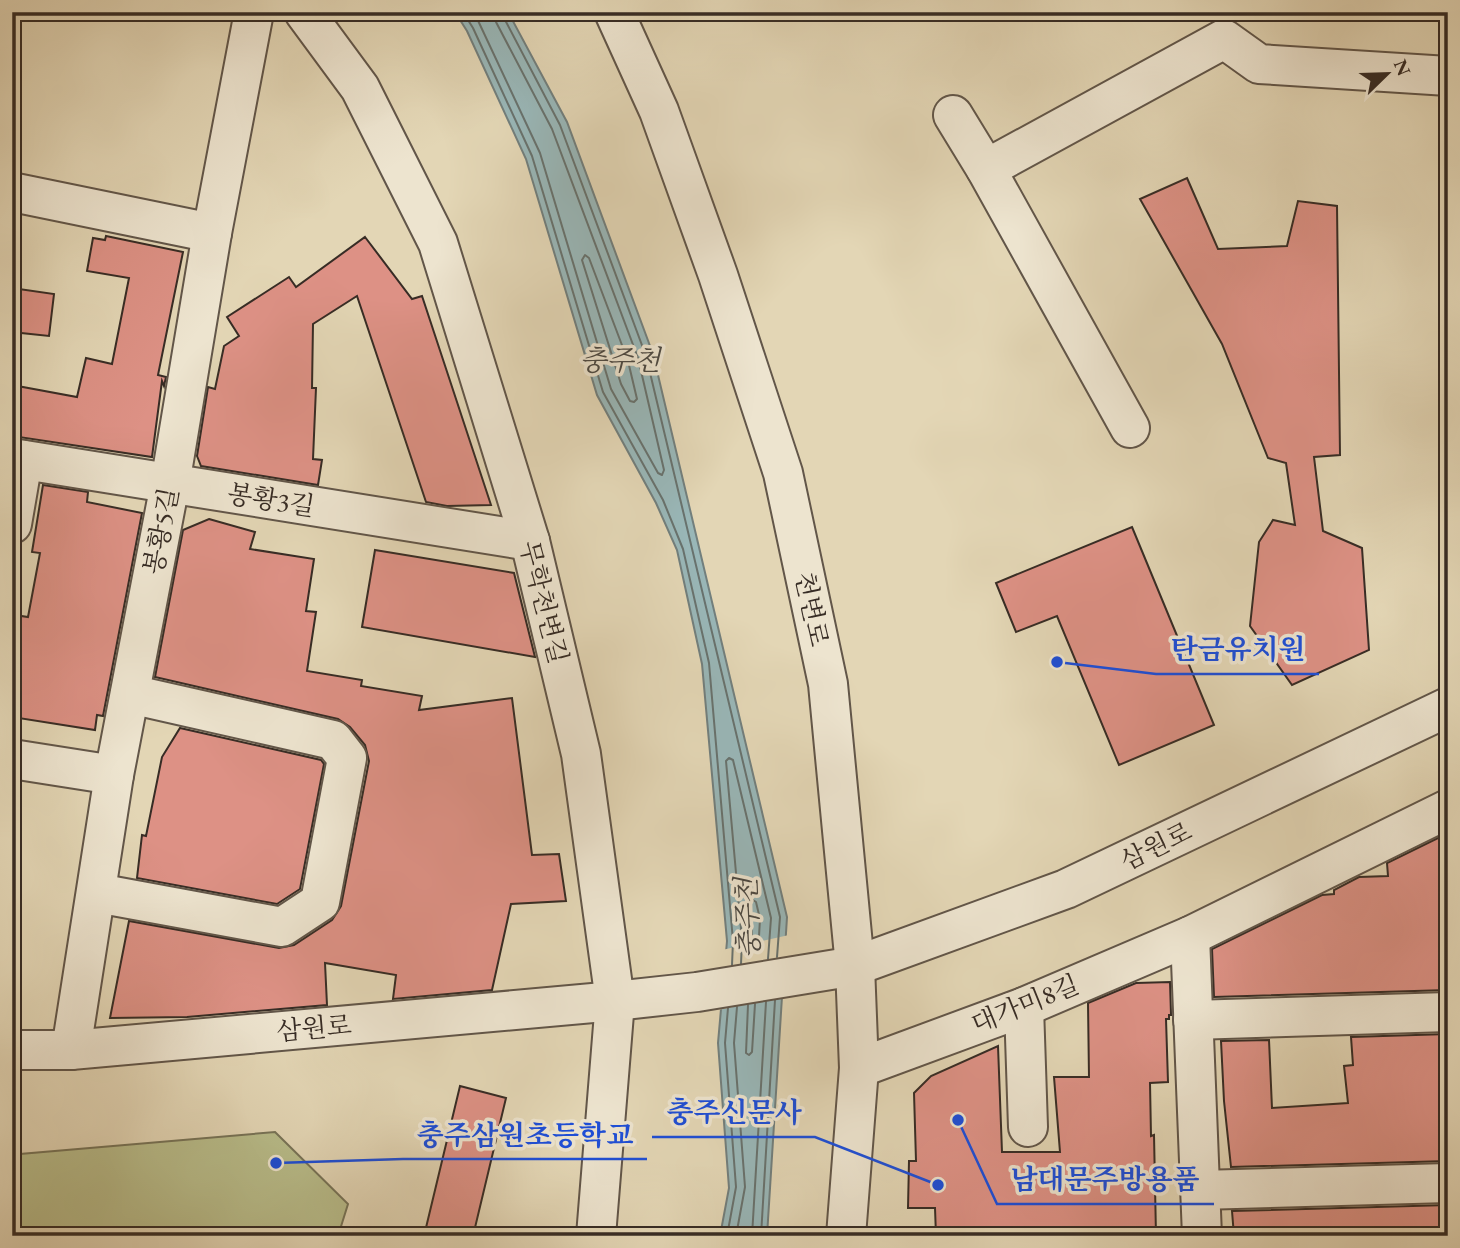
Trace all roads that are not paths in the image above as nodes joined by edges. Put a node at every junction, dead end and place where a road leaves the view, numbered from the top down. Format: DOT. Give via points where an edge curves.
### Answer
graph roads {
  1 [pos="254,12"];
  2 [pos="304,12"];
  3 [pos="614,12"];
  4 [pos="1217,25"];
  5 [pos="1448,76"];
  6 [pos="953,114"];
  7 [pos="986,169"];
  8 [pos="12,192"];
  9 [pos="212,233"];
  10 [pos="1130,428"];
  11 [pos="18,459"];
  12 [pos="170,484"];
  13 [pos="12,524"];
  14 [pos="530,541"];
  15 [pos="130,694"];
  16 [pos="1448,707"];
  17 [pos="12,760"];
  18 [pos="114,775"];
  19 [pos="1448,809"];
  20 [pos="97,893"];
  21 [pos="1190,936"];
  22 [pos="855,966"];
  23 [pos="615,1001"];
  24 [pos="1024,1007"];
  25 [pos="1448,1012"];
  26 [pos="1193,1020"];
  27 [pos="12,1050"];
  28 [pos="71,1050"];
  29 [pos="859,1068"];
  30 [pos="1028,1127"];
  31 [pos="1448,1183"];
  32 [pos="1200,1190"];
  33 [pos="596,1236"];
  34 [pos="846,1236"];
  35 [pos="1202,1236"];
  1 -- 9 [label="street, 봉황5길"];
  2 -- 14 [label="street, 무학천변길" via="360,88 438,243"];
  3 -- 22 [label="street, 천변로" via="659,111 783,473 828,684"];
  4 -- 5 [label="street" via="1259,64"];
  4 -- 7 [label="street"];
  6 -- 7 [label="street"];
  7 -- 10 [label="street"];
  8 -- 9 [label="street"];
  9 -- 12 [label="street, 봉황5길"];
  11 -- 12 [label="street, 봉황3길"];
  11 -- 13 [label="street"];
  12 -- 14 [label="street, 봉황3길"];
  12 -- 15 [label="street, 봉황5길"];
  14 -- 23 [label="street, 무학천변길" via="581,754"];
  15 -- 18 [label="street, 봉황5길"];
  15 -- 20 [label="street" via="333,740 347,758 320,902 282,927"];
  16 -- 22 [label="street, 삼원로" via="1066,889"];
  17 -- 18 [label="street"];
  18 -- 20 [label="street, 봉황5길"];
  19 -- 21 [label="street, 대가미8길"];
  20 -- 28 [label="street, 봉황5길"];
  21 -- 24 [label="street, 대가미8길"];
  21 -- 26 [label="street"];
  22 -- 23 [label="street, 삼원로"];
  22 -- 29 [label="street, 천변로"];
  23 -- 28 [label="street, 삼원로"];
  23 -- 33 [label="street, 무학천변길"];
  24 -- 29 [label="street, 대가미8길"];
  24 -- 30 [label="street"];
  25 -- 26 [label="street"];
  26 -- 32 [label="street"];
  27 -- 28 [label="street, 삼원로"];
  29 -- 34 [label="street, 천변로"];
  31 -- 32 [label="street"];
  32 -- 35 [label="street"];
}
